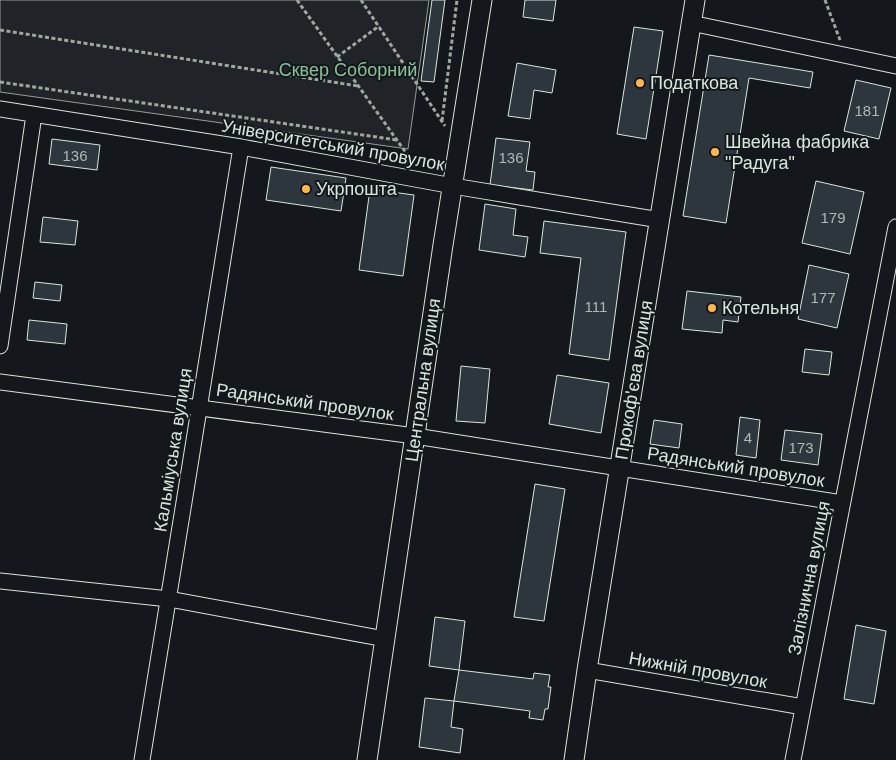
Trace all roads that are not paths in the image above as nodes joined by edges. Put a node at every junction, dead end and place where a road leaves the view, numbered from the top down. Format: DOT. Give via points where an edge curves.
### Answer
graph roads {
  1 [pos="482,0"];
  2 [pos="695,0"];
  3 [pos="691,23"];
  4 [pos="896,66"];
  5 [pos="0,110"];
  6 [pos="34,115"];
  7 [pos="241,146"];
  8 [pos="453,186"];
  9 [pos="660,220"];
  10 [pos="896,227"];
  11 [pos="0,346"];
  12 [pos="0,382"];
  13 [pos="199,407"];
  14 [pos="415,436"];
  15 [pos="620,468"];
  16 [pos="842,502"];
  17 [pos="0,581"];
  18 [pos="169,598"];
  19 [pos="385,639"];
  20 [pos="586,670"];
  21 [pos="803,708"];
  22 [pos="142,760"];
  23 [pos="367,760"];
  24 [pos="574,760"];
  25 [pos="793,760"];
  1 -- 8 [label="street, Центральна вулиця"];
  2 -- 3 [label="street, Прокоф'єва вулиця"];
  3 -- 4 [label="street"];
  3 -- 9 [label="street, Прокоф'єва вулиця"];
  5 -- 6 [label="street, Університетський провулок"];
  6 -- 7 [label="street, Університетський провулок"];
  6 -- 11 [label="street"];
  7 -- 8 [label="street, Університетський провулок"];
  7 -- 13 [label="street, Кальміуська вулиця"];
  8 -- 9 [label="street, Університетський провулок"];
  8 -- 14 [label="street, Центральна вулиця"];
  9 -- 15 [label="street, Прокоф'єва вулиця"];
  10 -- 16 [label="street, Залізнична вулиця"];
  12 -- 13 [label="street, Радянський провулок"];
  13 -- 14 [label="street, Радянський провулок"];
  13 -- 18 [label="street, Кальміуська вулиця"];
  14 -- 15 [label="street, Радянський провулок"];
  14 -- 19 [label="street, Центральна вулиця"];
  15 -- 16 [label="street, Радянський провулок"];
  15 -- 20 [label="street, Прокоф'єва вулиця"];
  16 -- 21 [label="street, Залізнична вулиця"];
  17 -- 18 [label="street"];
  18 -- 19 [label="street"];
  18 -- 22 [label="street, Кальміуська вулиця"];
  19 -- 23 [label="street, Центральна вулиця"];
  20 -- 21 [label="street, Нижній провулок"];
  20 -- 24 [label="street, Прокоф'єва вулиця"];
  21 -- 25 [label="street, Залізнична вулиця"];
}
